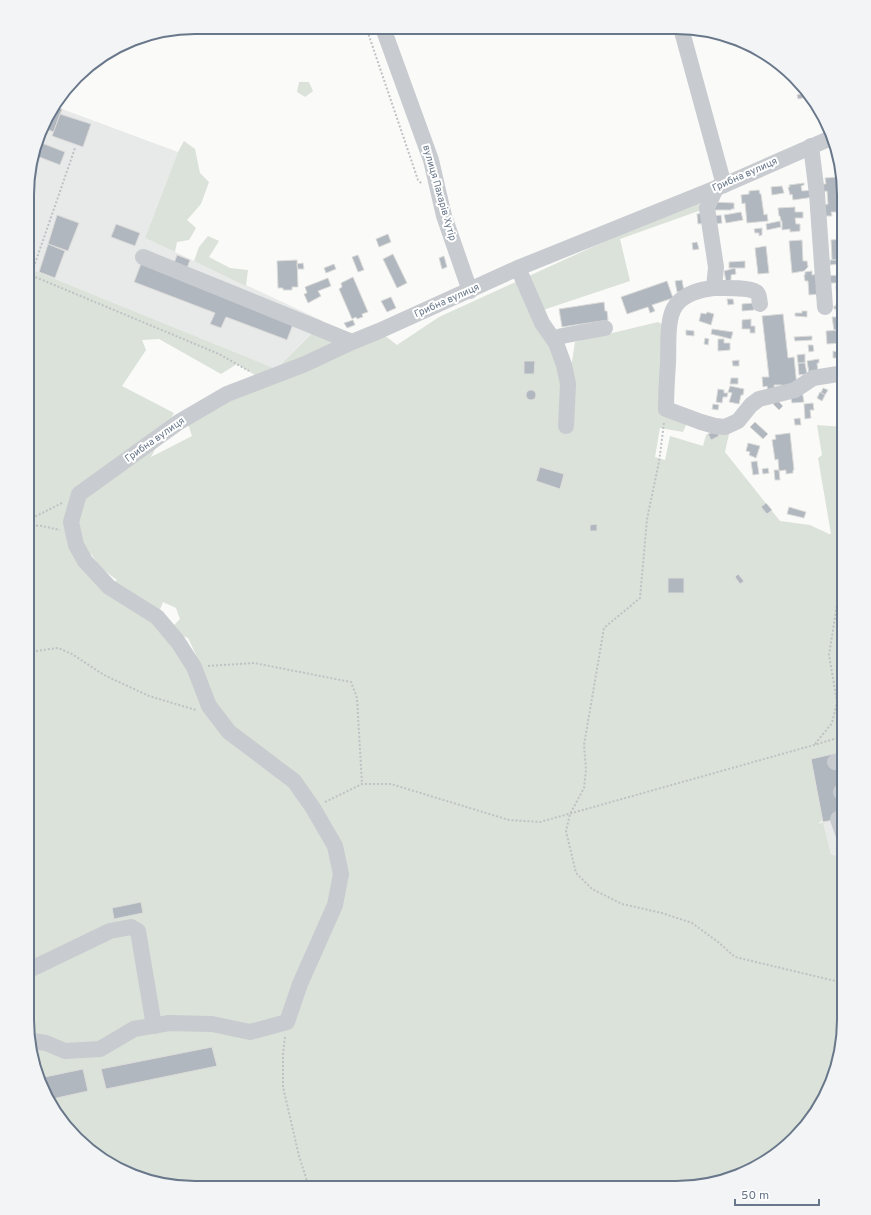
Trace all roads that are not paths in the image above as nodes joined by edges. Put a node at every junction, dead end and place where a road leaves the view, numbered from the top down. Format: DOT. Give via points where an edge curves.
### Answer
graph roads {
  1 [pos="385,34"];
  2 [pos="682,34"];
  3 [pos="827,140"];
  4 [pos="812,146"];
  5 [pos="720,187"];
  6 [pos="693,198"];
  7 [pos="707,208"];
  8 [pos="143,257"];
  9 [pos="518,268"];
  10 [pos="714,288"];
  11 [pos="470,291"];
  12 [pos="760,304"];
  13 [pos="826,308"];
  14 [pos="605,328"];
  15 [pos="554,339"];
  16 [pos="352,342"];
  17 [pos="837,374"];
  18 [pos="566,426"];
  19 [pos="34,969"];
  20 [pos="154,1026"];
  21 [pos="35,1041"];
  1 -- 11 [label="street, вулиця Пахарів Хутір" via="431,160 444,216"];
  2 -- 5 [label="street"];
  3 -- 4 [label="street, Грибна вулиця"];
  4 -- 5 [label="street, Грибна вулиця"];
  4 -- 13 [label="street"];
  5 -- 6 [label="street, Грибна вулиця"];
  5 -- 7 [label="street"];
  6 -- 7 [label="street"];
  6 -- 9 [label="street, Грибна вулиця"];
  7 -- 10 [label="street" via="716,267"];
  8 -- 16 [label="street"];
  9 -- 11 [label="street, Грибна вулиця"];
  9 -- 15 [label="street" via="542,323"];
  10 -- 12 [label="street" via="754,291 758,294"];
  10 -- 17 [label="street" via="684,297 672,311 666,409 701,422 725,427 738,421 759,399 795,390 813,378"];
  11 -- 16 [label="street, Грибна вулиця"];
  14 -- 15 [label="street"];
  15 -- 18 [label="street" via="567,379"];
  16 -- 20 [label="street, Грибна вулиця" via="305,364 227,394 179,422 79,494 70,522 76,545 85,561 109,587 157,617 178,642 194,667 209,706 229,732 294,781 335,846 341,874 335,905 300,984 287,1022 250,1032 212,1024 168,1023"];
  19 -- 20 [label="street" via="110,931 131,927 138,930"];
  20 -- 21 [label="street" via="134,1029 100,1049 64,1051"];
}
